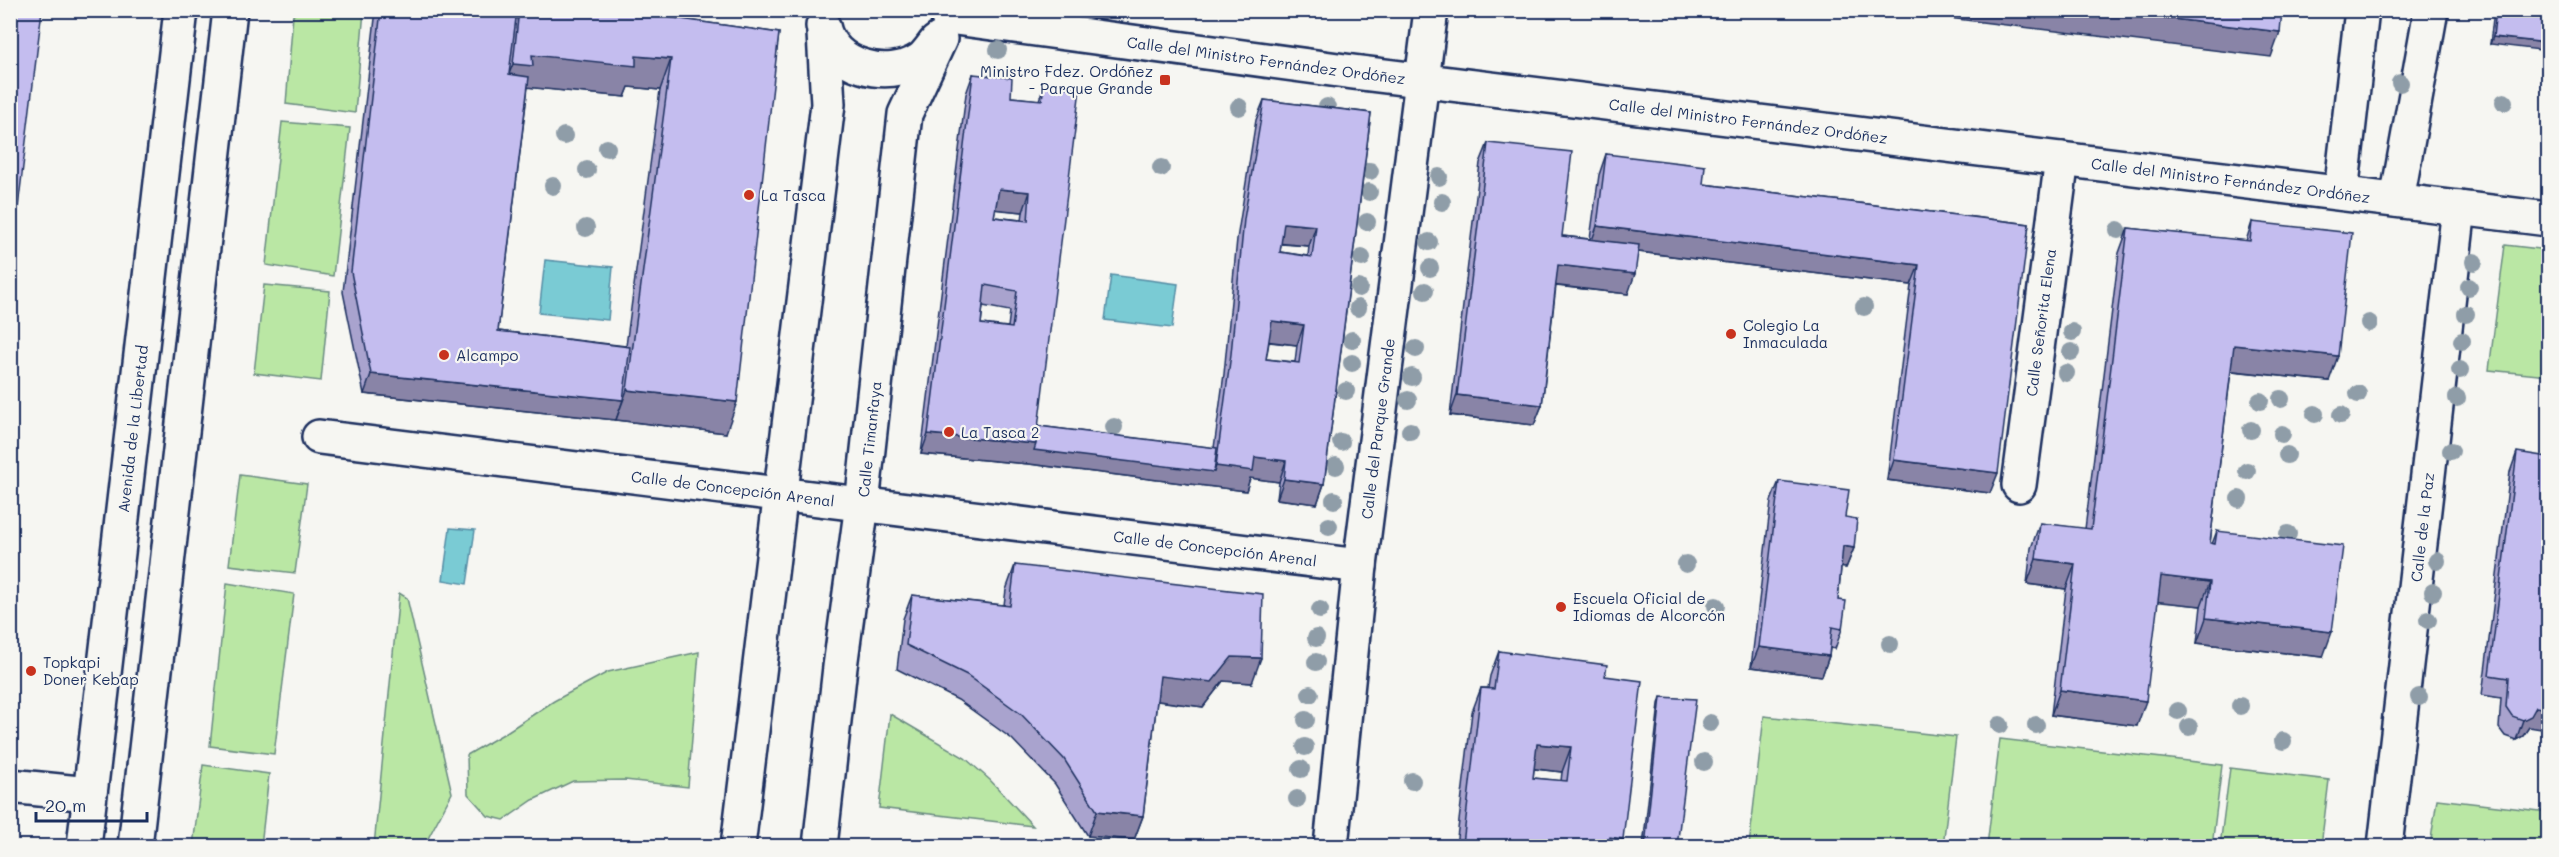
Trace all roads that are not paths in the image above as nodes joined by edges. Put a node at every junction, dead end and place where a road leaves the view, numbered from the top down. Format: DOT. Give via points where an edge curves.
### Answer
graph roads {
  1 [pos="181,10"];
  2 [pos="230,10"];
  3 [pos="1431,10"];
  4 [pos="2346,10"];
  5 [pos="2362,10"];
  6 [pos="2431,10"];
  7 [pos="822,22"];
  8 [pos="945,22"];
  9 [pos="1423,80"];
  10 [pos="2062,159"];
  11 [pos="2331,192"];
  12 [pos="2397,200"];
  13 [pos="2459,208"];
  14 [pos="2548,219"];
  15 [pos="319,438"];
  16 [pos="2019,485"];
  17 [pos="781,495"];
  18 [pos="862,504"];
  19 [pos="1360,566"];
  20 [pos="10,786"];
  21 [pos="89,794"];
  22 [pos="84,846"];
  23 [pos="135,846"];
  24 [pos="738,846"];
  25 [pos="820,846"];
  26 [pos="1331,846"];
  27 [pos="2385,846"];
  1 -- 21 [label="street, Avenida de la Libertad"];
  2 -- 23 [label="street"];
  3 -- 9 [label="street, Calle del Parque Grande"];
  4 -- 11 [label="street"];
  5 -- 11 [label="street"];
  6 -- 12 [label="street"];
  7 -- 8 [label="street" via="841,56 866,69 894,70 920,60"];
  7 -- 17 [label="street" via="828,104"];
  8 -- 9 [label="street, Calle del Ministro Fernández Ordóñez"];
  8 -- 18 [label="street, Calle Timanfaya" via="905,114"];
  9 -- 10 [label="street, Calle del Ministro Fernández Ordóñez"];
  9 -- 19 [label="street, Calle del Parque Grande"];
  10 -- 11 [label="street, Calle del Ministro Fernández Ordóñez"];
  10 -- 16 [label="street, Calle Señorita Elena"];
  11 -- 12 [label="street, Calle del Ministro Fernández Ordóñez"];
  12 -- 13 [label="street, Calle del Ministro Fernández Ordóñez"];
  13 -- 14 [label="street, Calle del Ministro Fernández Ordóñez"];
  13 -- 27 [label="street, Calle de la Paz"];
  15 -- 17 [label="street, Calle de Concepción Arenal"];
  17 -- 18 [label="street, Calle de Concepción Arenal"];
  17 -- 24 [label="street"];
  18 -- 19 [label="street, Calle de Concepción Arenal"];
  18 -- 25 [label="street, Calle Timanfaya"];
  19 -- 26 [label="street, Calle del Parque Grande"];
  20 -- 21 [label="street"];
  21 -- 22 [label="street, Avenida de la Libertad"];
}
